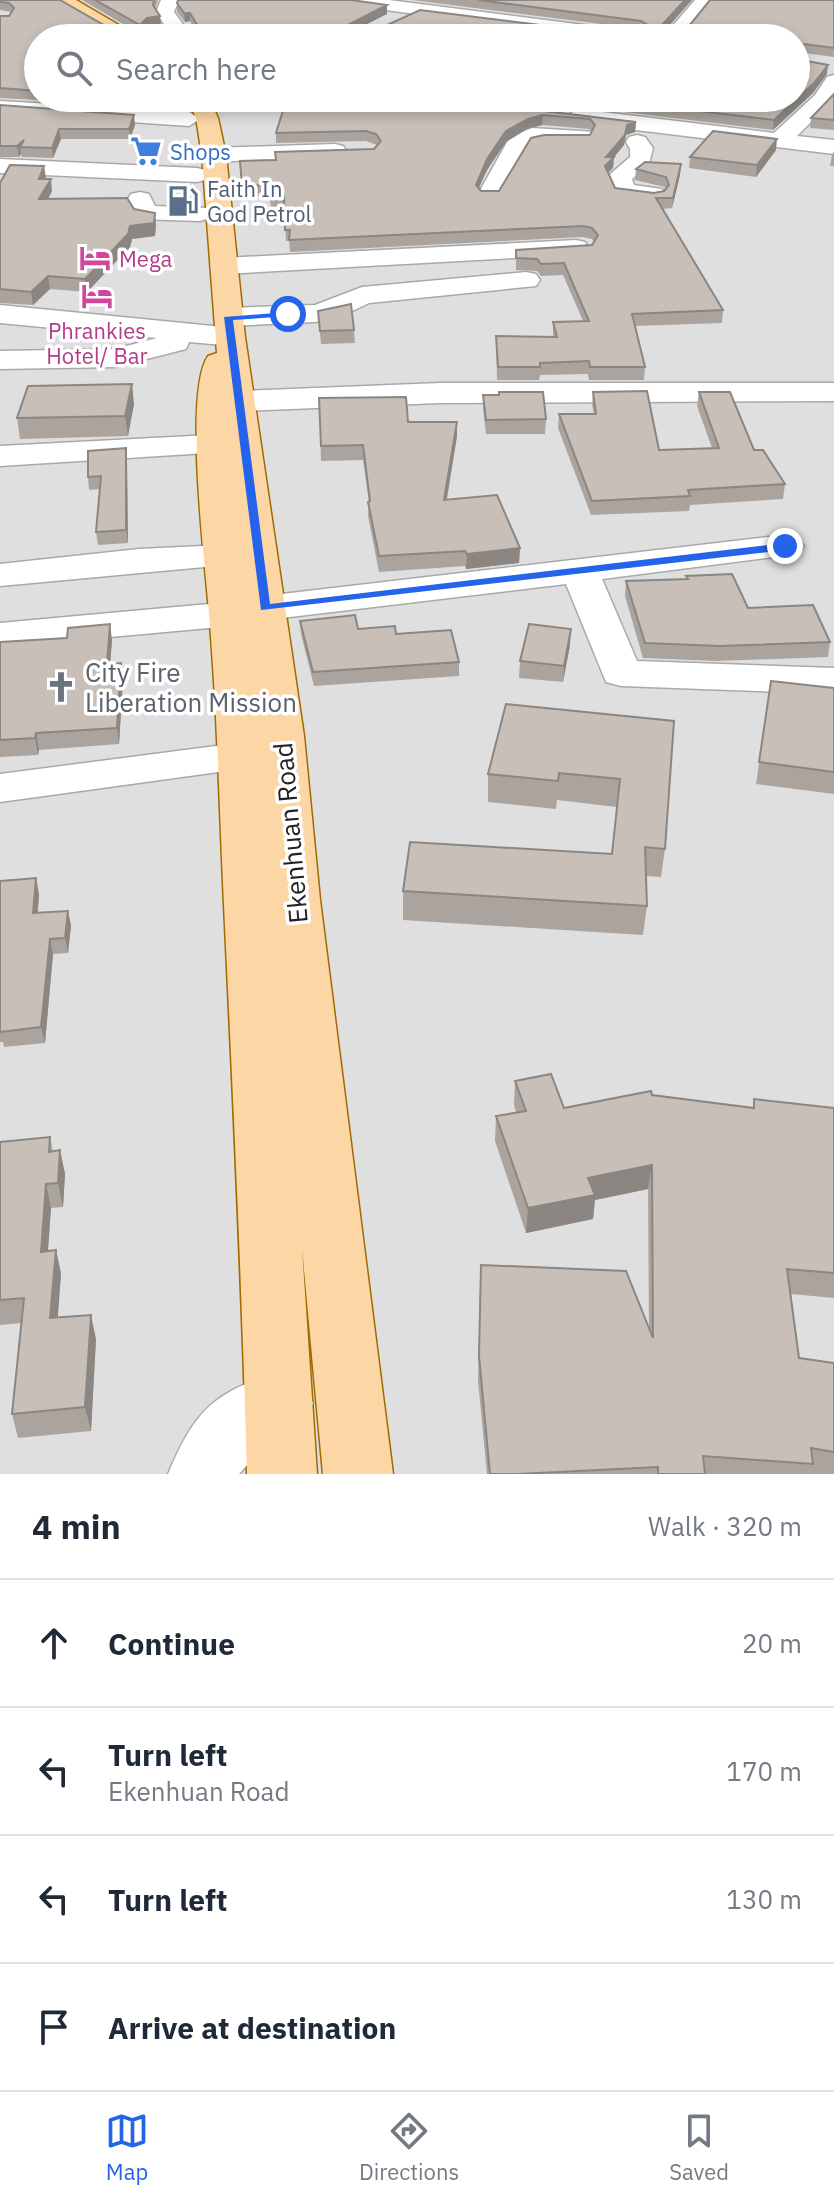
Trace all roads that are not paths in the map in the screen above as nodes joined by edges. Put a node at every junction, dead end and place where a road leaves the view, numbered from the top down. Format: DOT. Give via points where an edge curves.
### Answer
graph roads {
  1 [pos="61,0"];
  2 [pos="79,0"];
  3 [pos="170,0"];
  4 [pos="348,0"];
  5 [pos="704,0"];
  6 [pos="385,2"];
  7 [pos="424,6"];
  8 [pos="541,7"];
  9 [pos="108,24"];
  10 [pos="121,24"];
  11 [pos="173,24"];
  12 [pos="386,24"];
  13 [pos="499,24"];
  14 [pos="529,24"];
  15 [pos="684,24"];
  16 [pos="830,70"];
  17 [pos="0,107"];
  18 [pos="24,107"];
  19 [pos="810,111"];
  20 [pos="191,112"];
  21 [pos="628,112"];
  22 [pos="809,112"];
  23 [pos="560,114"];
  24 [pos="620,121"];
  25 [pos="690,130"];
  26 [pos="779,141"];
  27 [pos="637,142"];
  28 [pos="834,147"];
  29 [pos="355,151"];
  30 [pos="0,166"];
  31 [pos="203,185"];
  32 [pos="490,194"];
  33 [pos="653,194"];
  34 [pos="113,200"];
  35 [pos="582,248"];
  36 [pos="224,266"];
  37 [pos="526,280"];
  38 [pos="0,314"];
  39 [pos="217,329"];
  40 [pos="0,360"];
  41 [pos="834,392"];
  42 [pos="241,401"];
  43 [pos="211,445"];
  44 [pos="0,456"];
  45 [pos="785,546"];
  46 [pos="224,556"];
  47 [pos="580,571"];
  48 [pos="0,575"];
  49 [pos="248,611"];
  50 [pos="0,635"];
  51 [pos="834,681"];
  52 [pos="239,757"];
  53 [pos="0,788"];
  54 [pos="279,1403"];
  55 [pos="203,1474"];
  56 [pos="282,1474"];
  57 [pos="358,1474"];
  1 -- 9 [label="main road"];
  2 -- 10 [label="main road"];
  3 -- 11 [label="street" via="165,12"];
  4 -- 6 [label="street"];
  5 -- 15 [label="street"];
  6 -- 13 [label="street"];
  7 -- 12 [label="street"];
  8 -- 14 [label="street"];
  16 -- 19 [label="street" via="823,99"];
  17 -- 18 [label="street"];
  20 -- 31 [label="main road, Ekenhuan Road"];
  21 -- 24 [label="street"];
  22 -- 26 [label="street"];
  23 -- 24 [label="street"];
  24 -- 25 [label="street"];
  25 -- 26 [label="street"];
  25 -- 27 [label="street"];
  26 -- 28 [label="street"];
  27 -- 32 [label="street" via="532,135 518,142"];
  27 -- 33 [label="street" via="641,159 619,177 621,188"];
  29 -- 31 [label="street"];
  30 -- 31 [label="street"];
  31 -- 34 [label="street" via="145,214 140,199"];
  31 -- 36 [label="main road, Ekenhuan Road"];
  31 -- 39 [label="main road, Ekenhuan Road" via="210,318"];
  35 -- 36 [label="street"];
  36 -- 39 [label="main road, Ekenhuan Road"];
  37 -- 39 [label="street" via="362,295 344,307"];
  38 -- 39 [label="street"];
  39 -- 40 [label="street" via="115,358"];
  39 -- 42 [label="main road, Ekenhuan Road"];
  39 -- 43 [label="main road, Ekenhuan Road"];
  41 -- 42 [label="street" via="440,393"];
  42 -- 49 [label="main road, Ekenhuan Road"];
  43 -- 44 [label="street"];
  43 -- 46 [label="main road, Ekenhuan Road"];
  45 -- 47 [label="street"];
  46 -- 48 [label="street"];
  46 -- 49 [label="main road, Ekenhuan Road"];
  47 -- 49 [label="street"];
  47 -- 51 [label="street" via="621,673"];
  49 -- 50 [label="street"];
  49 -- 52 [label="main road, Ekenhuan Road"];
  49 -- 57 [label="main road, Ekenhuan Road" via="282,736"];
  52 -- 53 [label="street"];
  52 -- 54 [label="main road, Ekenhuan Road"];
  54 -- 55 [label="street" via="258,1408 233,1428 210,1453"];
  54 -- 56 [label="main road, Ekenhuan Road"];
}
